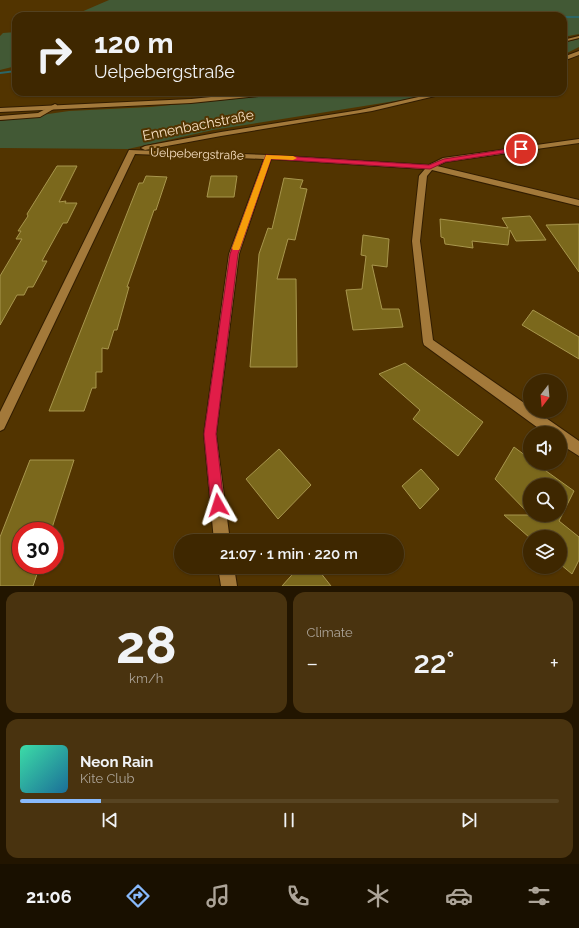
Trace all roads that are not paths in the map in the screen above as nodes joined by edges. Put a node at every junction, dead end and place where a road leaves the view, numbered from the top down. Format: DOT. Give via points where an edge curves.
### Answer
graph roads {
  1 [pos="579,37"];
  2 [pos="567,40"];
  3 [pos="579,53"];
  4 [pos="567,58"];
  5 [pos="234,96"];
  6 [pos="432,96"];
  7 [pos="55,106"];
  8 [pos="0,110"];
  9 [pos="0,118"];
  10 [pos="579,142"];
  11 [pos="132,152"];
  12 [pos="268,157"];
  13 [pos="430,167"];
  14 [pos="579,203"];
  15 [pos="0,425"];
  16 [pos="546,426"];
  17 [pos="567,441"];
  18 [pos="579,449"];
  19 [pos="221,534"];
  20 [pos="227,574"];
  21 [pos="229,586"];
  1 -- 2 [label="street"];
  3 -- 4 [label="street"];
  5 -- 7 [label="street"];
  6 -- 11 [label="street, Ennenbachstraße" via="348,114 178,141"];
  7 -- 8 [label="street"];
  7 -- 9 [label="street" via="40,115"];
  10 -- 13 [label="street, Uelpebergstraße" via="444,160"];
  11 -- 12 [label="street, Uelpebergstraße"];
  11 -- 15 [label="street, Ennenbachstraße"];
  12 -- 13 [label="street, Uelpebergstraße"];
  12 -- 19 [label="street" via="234,254 210,434"];
  13 -- 14 [label="street"];
  13 -- 16 [label="street" via="423,176 416,241 428,342"];
  17 -- 18 [label="street"];
  20 -- 21 [label="street"];
}
